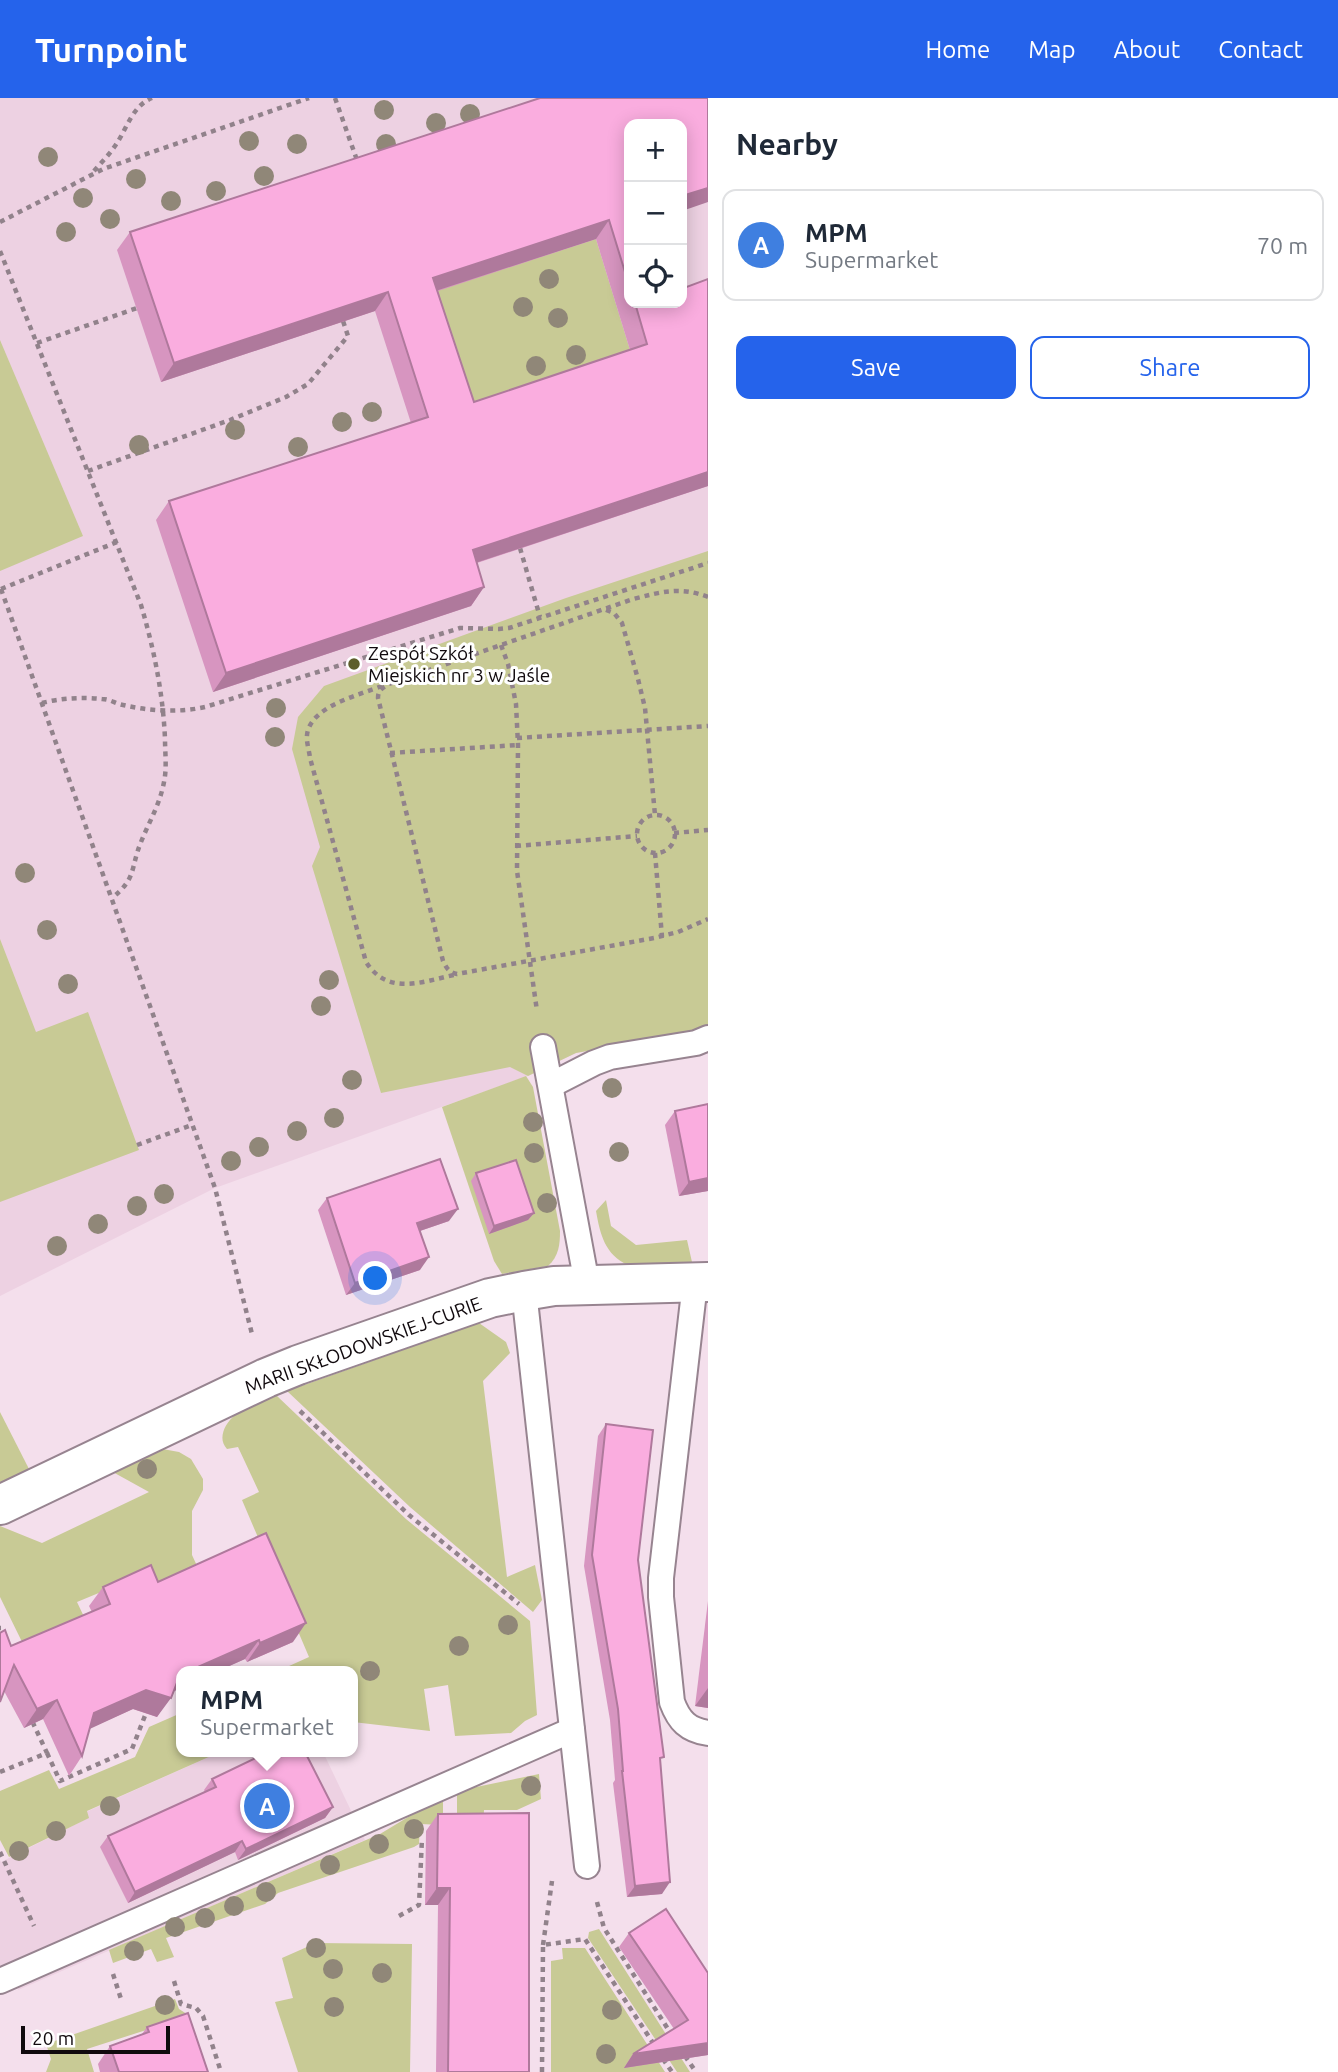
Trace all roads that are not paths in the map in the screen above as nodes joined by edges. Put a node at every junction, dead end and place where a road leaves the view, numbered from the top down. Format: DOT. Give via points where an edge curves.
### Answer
graph roads {
  1 [pos="708,1038"];
  2 [pos="543,1047"];
  3 [pos="551,1085"];
  4 [pos="701,1282"];
  5 [pos="587,1284"];
  6 [pos="524,1291"];
  7 [pos="0,1505"];
  8 [pos="572,1730"];
  9 [pos="708,1733"];
  10 [pos="587,1866"];
  11 [pos="0,1981"];
  1 -- 3 [label="lane" via="602,1059"];
  2 -- 3 [label="lane"];
  3 -- 5 [label="lane"];
  4 -- 5 [label="street, MARII SKŁODOWSKIEJ-CURIE"];
  4 -- 9 [label="lane" via="661,1597 672,1702 679,1719 693,1730"];
  5 -- 6 [label="street, MARII SKŁODOWSKIEJ-CURIE"];
  6 -- 7 [label="street, MARII SKŁODOWSKIEJ-CURIE" via="490,1298 298,1365"];
  6 -- 8 [label="lane"];
  8 -- 10 [label="lane"];
  8 -- 11 [label="lane"];
}
